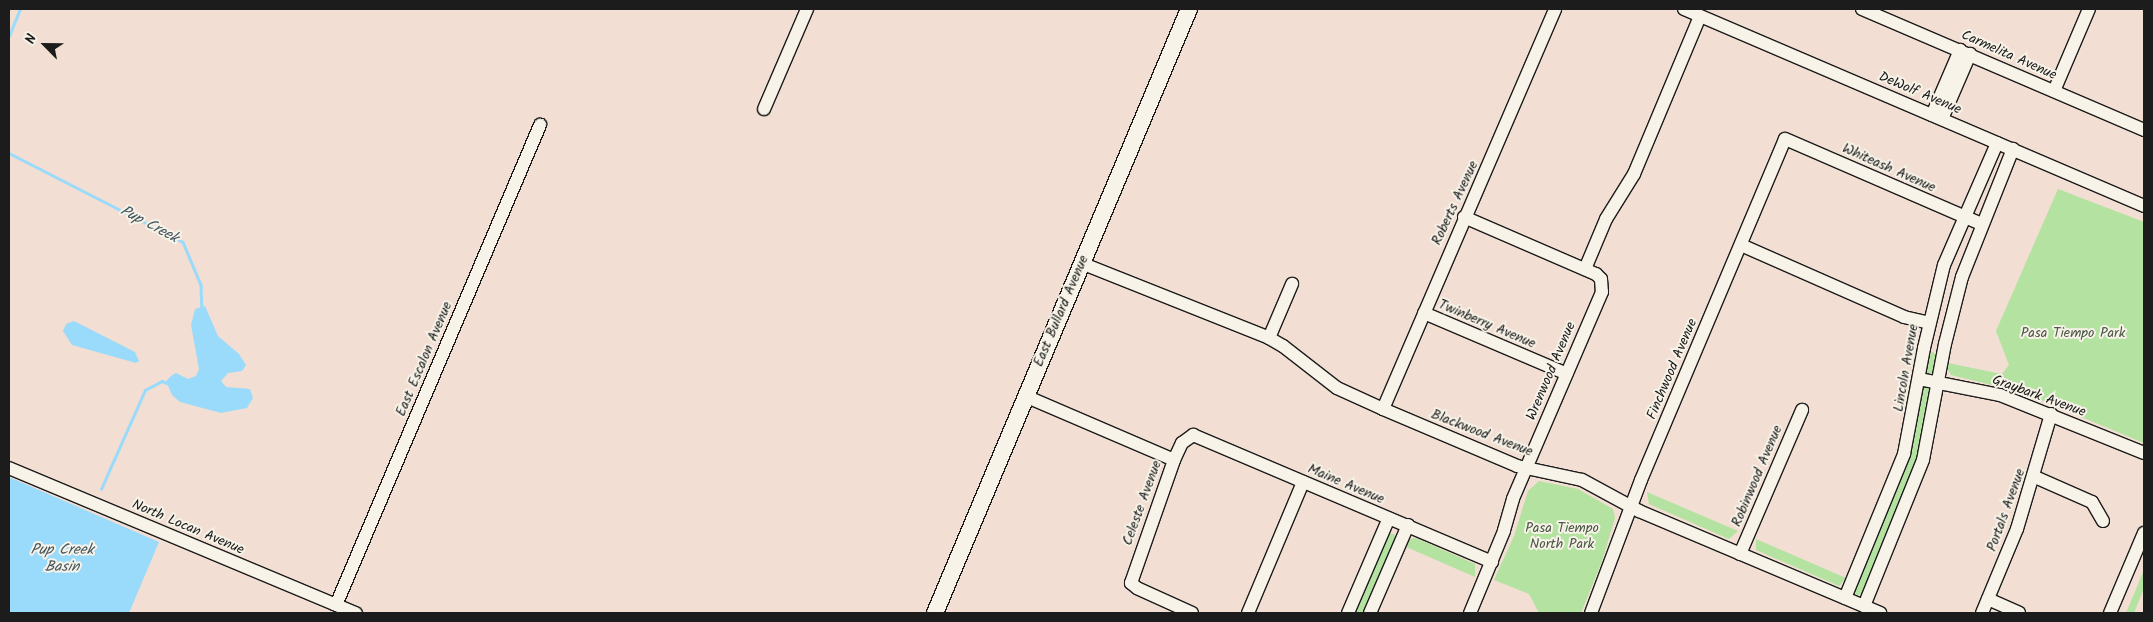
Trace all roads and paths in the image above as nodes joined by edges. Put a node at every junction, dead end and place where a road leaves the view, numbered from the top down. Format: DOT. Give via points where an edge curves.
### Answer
graph roads {
  1 [pos="807,9"];
  2 [pos="1189,9"];
  3 [pos="1555,9"];
  4 [pos="1684,9"];
  5 [pos="1862,9"];
  6 [pos="2089,9"];
  7 [pos="1700,16"];
  8 [pos="1965,52"];
  9 [pos="2054,91"];
  10 [pos="764,109"];
  11 [pos="1937,117"];
  12 [pos="540,125"];
  13 [pos="2144,130"];
  14 [pos="1785,139"];
  15 [pos="1997,143"];
  16 [pos="2012,150"];
  17 [pos="2144,206"];
  18 [pos="1464,217"];
  19 [pos="1965,217"];
  20 [pos="1982,224"];
  21 [pos="1741,245"];
  22 [pos="1081,264"];
  23 [pos="1585,269"];
  24 [pos="1292,284"];
  25 [pos="1424,313"];
  26 [pos="1929,324"];
  27 [pos="1269,338"];
  28 [pos="1566,374"];
  29 [pos="1919,379"];
  30 [pos="1939,381"];
  31 [pos="1025,396"];
  32 [pos="1383,409"];
  33 [pos="1802,410"];
  34 [pos="2052,414"];
  35 [pos="1188,437"];
  36 [pos="2144,453"];
  37 [pos="1174,460"];
  38 [pos="9,468"];
  39 [pos="1526,468"];
  40 [pos="2035,477"];
  41 [pos="1303,482"];
  42 [pos="1630,507"];
  43 [pos="1389,518"];
  44 [pos="2103,521"];
  45 [pos="1408,525"];
  46 [pos="2144,533"];
  47 [pos="1740,554"];
  48 [pos="1492,562"];
  49 [pos="1845,598"];
  50 [pos="1988,599"];
  51 [pos="336,605"];
  52 [pos="1864,606"];
  53 [pos="356,613"];
  54 [pos="934,613"];
  55 [pos="1192,613"];
  56 [pos="1248,613"];
  57 [pos="1348,613"];
  58 [pos="1370,613"];
  59 [pos="1470,613"];
  60 [pos="1591,613"];
  61 [pos="1880,613"];
  62 [pos="1982,613"];
  63 [pos="2019,613"];
  64 [pos="2110,613"];
  1 -- 10 [label="street"];
  2 -- 22 [label="main road, East Bullard Avenue"];
  3 -- 18 [label="street, Roberts Avenue" via="1501,139"];
  4 -- 7 [label="street, DeWolf Avenue"];
  5 -- 8 [label="street, Carmelita Avenue"];
  6 -- 9 [label="street"];
  7 -- 11 [label="street, DeWolf Avenue"];
  7 -- 23 [label="street" via="1634,174 1606,219"];
  8 -- 9 [label="street, Carmelita Avenue"];
  8 -- 11 [label="street"];
  9 -- 13 [label="street, Carmelita Avenue"];
  11 -- 15 [label="street, DeWolf Avenue"];
  12 -- 51 [label="street, East Escalon Avenue"];
  14 -- 19 [label="street, Whiteash Avenue"];
  14 -- 21 [label="street, Finchwood Avenue"];
  15 -- 16 [label="street, DeWolf Avenue"];
  15 -- 19 [label="street, Lincoln Avenue"];
  16 -- 17 [label="street, DeWolf Avenue"];
  16 -- 20 [label="street"];
  18 -- 23 [label="street"];
  18 -- 25 [label="street, Roberts Avenue"];
  19 -- 20 [label="street, Whiteash Avenue"];
  19 -- 26 [label="street, Lincoln Avenue" via="1944,265"];
  20 -- 30 [label="street" via="1951,316"];
  21 -- 26 [label="street" via="1904,317"];
  21 -- 42 [label="street, Finchwood Avenue"];
  22 -- 27 [label="street, Blackwood Avenue"];
  22 -- 31 [label="main road, East Bullard Avenue"];
  23 -- 28 [label="street, Wrenwood Avenue" via="1601,280 1602,292"];
  24 -- 27 [label="street"];
  25 -- 28 [label="street, Twinberry Avenue"];
  25 -- 32 [label="street, Roberts Avenue"];
  26 -- 29 [label="street, Lincoln Avenue"];
  27 -- 32 [label="street, Blackwood Avenue" via="1337,388"];
  28 -- 39 [label="street, Wrenwood Avenue"];
  29 -- 30 [label="street, Graybark Avenue"];
  29 -- 49 [label="street, Lincoln Avenue" via="1904,454"];
  30 -- 34 [label="street, Graybark Avenue" via="2000,395"];
  30 -- 52 [label="street" via="1920,469"];
  31 -- 37 [label="street"];
  31 -- 54 [label="main road, East Bullard Avenue"];
  32 -- 39 [label="street, Blackwood Avenue"];
  33 -- 47 [label="street, Robinwood Avenue"];
  34 -- 36 [label="street, Graybark Avenue"];
  34 -- 40 [label="street, Portals Avenue"];
  35 -- 37 [label="street, Celeste Avenue"];
  35 -- 41 [label="street, Maine Avenue" via="1193,435"];
  37 -- 55 [label="street, Celeste Avenue" via="1132,583"];
  38 -- 51 [label="street, North Locan Avenue"];
  39 -- 42 [label="street, Blackwood Avenue" via="1582,480"];
  39 -- 48 [label="street, Wrenwood Avenue"];
  40 -- 44 [label="street" via="2092,502"];
  40 -- 50 [label="street, Portals Avenue"];
  41 -- 43 [label="street, Maine Avenue"];
  41 -- 56 [label="street"];
  42 -- 47 [label="street, Blackwood Avenue"];
  42 -- 60 [label="street, Finchwood Avenue" via="1613,561"];
  43 -- 45 [label="street, Maine Avenue"];
  43 -- 57 [label="street"];
  45 -- 48 [label="street, Maine Avenue"];
  45 -- 58 [label="street"];
  46 -- 64 [label="street"];
  47 -- 49 [label="street, Blackwood Avenue"];
  48 -- 59 [label="street, Wrenwood Avenue"];
  49 -- 52 [label="street, Blackwood Avenue"];
  50 -- 62 [label="street, Portals Avenue"];
  50 -- 63 [label="street"];
  51 -- 53 [label="street, North Locan Avenue"];
  52 -- 61 [label="street, Blackwood Avenue"];
}
